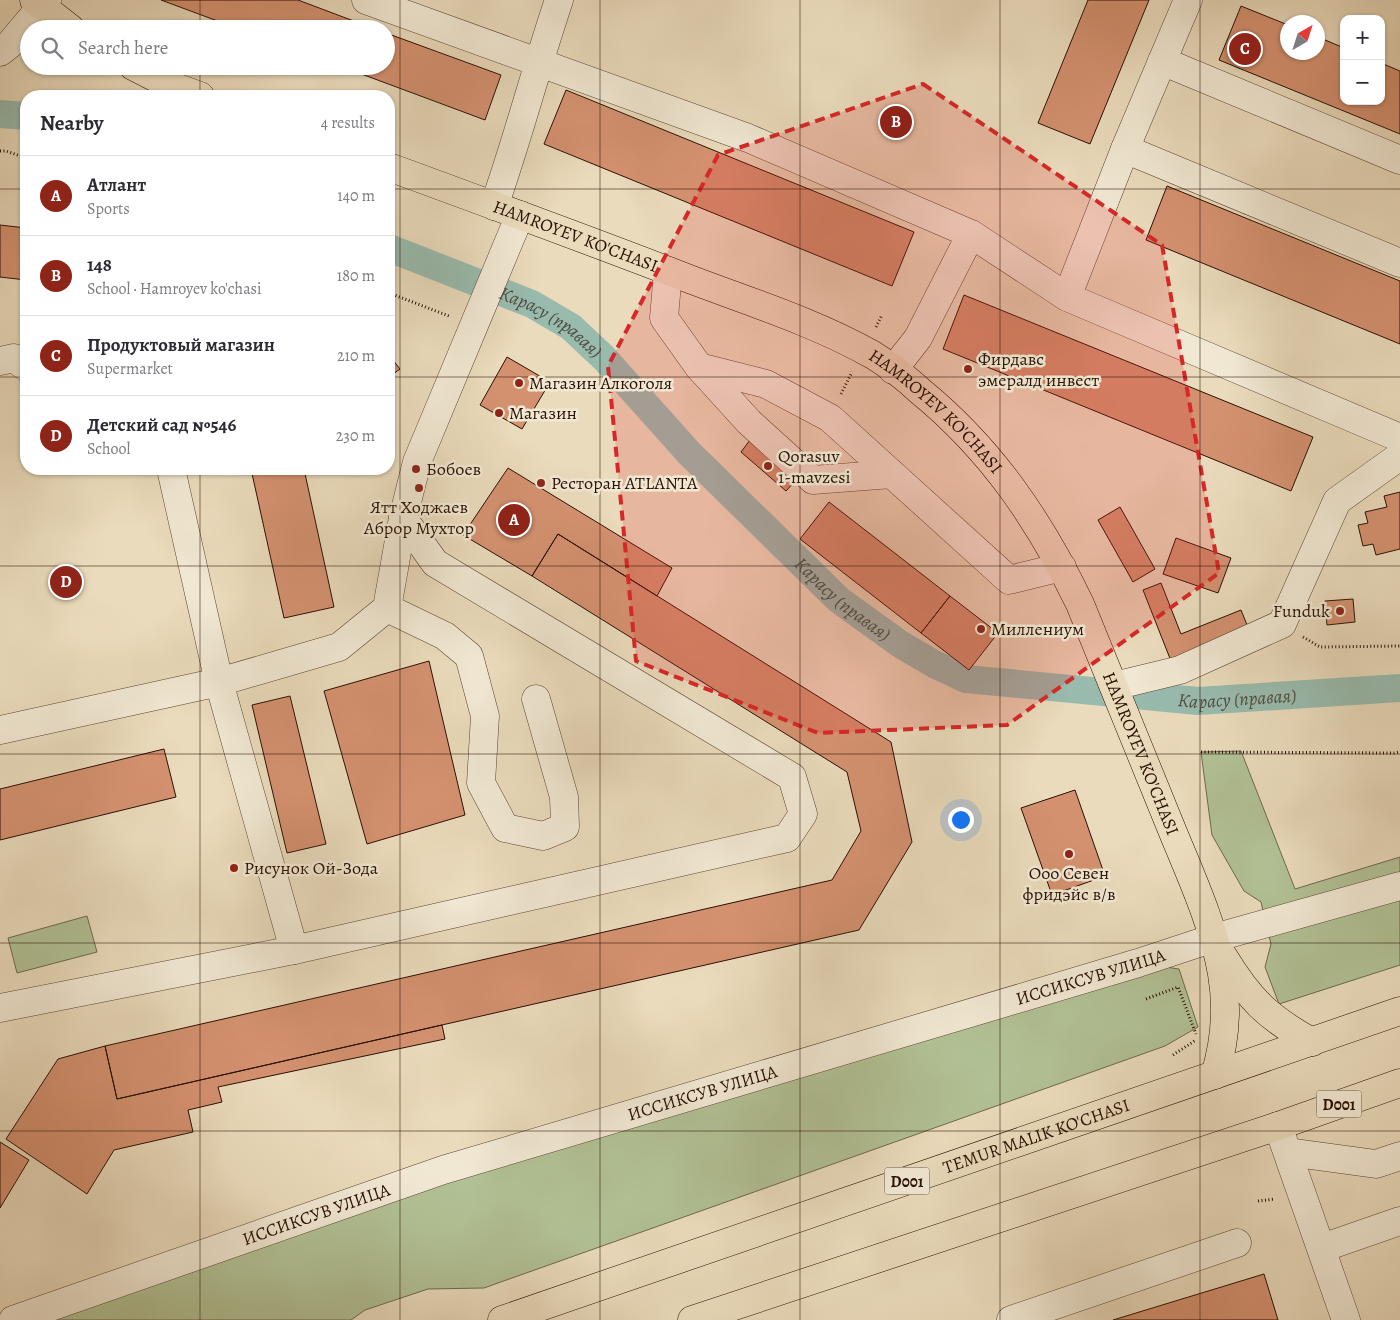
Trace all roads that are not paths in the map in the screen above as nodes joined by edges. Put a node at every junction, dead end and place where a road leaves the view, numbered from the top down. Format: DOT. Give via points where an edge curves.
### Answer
graph roads {
  1 [pos="366,0"];
  2 [pos="559,0"];
  3 [pos="1188,0"];
  4 [pos="41,2"];
  5 [pos="28,20"];
  6 [pos="61,20"];
  7 [pos="20,30"];
  8 [pos="0,52"];
  9 [pos="538,61"];
  10 [pos="1162,61"];
  11 [pos="151,75"];
  12 [pos="184,90"];
  13 [pos="1125,149"];
  14 [pos="1400,160"];
  15 [pos="395,169"];
  16 [pos="494,206"];
  17 [pos="520,215"];
  18 [pos="971,234"];
  19 [pos="1400,263"];
  20 [pos="668,271"];
  21 [pos="1067,297"];
  22 [pos="0,361"];
  23 [pos="20,362"];
  24 [pos="699,367"];
  25 [pos="893,370"];
  26 [pos="1400,438"];
  27 [pos="1400,456"];
  28 [pos="892,474"];
  29 [pos="171,475"];
  30 [pos="402,518"];
  31 [pos="1062,566"];
  32 [pos="387,608"];
  33 [pos="218,682"];
  34 [pos="1114,686"];
  35 [pos="536,699"];
  36 [pos="0,730"];
  37 [pos="1400,886"];
  38 [pos="1214,938"];
  39 [pos="294,950"];
  40 [pos="0,1008"];
  41 [pos="1400,1011"];
  42 [pos="1312,1042"];
  43 [pos="1215,1075"];
  44 [pos="1400,1083"];
  45 [pos="1278,1126"];
  46 [pos="1288,1152"];
  47 [pos="1400,1156"];
  48 [pos="1400,1221"];
  49 [pos="1237,1243"];
  50 [pos="1322,1248"];
  51 [pos="13,1320"];
  52 [pos="502,1320"];
  53 [pos="692,1320"];
  54 [pos="1011,1320"];
  55 [pos="1346,1320"];
  1 -- 9 [label="street"];
  2 -- 9 [label="street"];
  3 -- 10 [label="street"];
  4 -- 5 [label="street"];
  4 -- 6 [label="main road"];
  7 -- 8 [label="street"];
  9 -- 16 [label="street"];
  9 -- 18 [label="street" via="748,138"];
  10 -- 13 [label="street"];
  10 -- 14 [label="street"];
  11 -- 12 [label="main road"];
  13 -- 19 [label="street"];
  13 -- 21 [label="street"];
  15 -- 16 [label="main road, HAMROYEV KO'CHASI"];
  16 -- 17 [label="main road, HAMROYEV KO'CHASI"];
  17 -- 20 [label="main road, HAMROYEV KO'CHASI"];
  17 -- 30 [label="street" via="418,462"];
  18 -- 21 [label="street"];
  18 -- 25 [label="street" via="918,338"];
  20 -- 24 [label="street" via="664,318"];
  20 -- 25 [label="main road, HAMROYEV KO'CHASI" via="836,336"];
  21 -- 26 [label="street"];
  22 -- 23 [label="street" via="14,358"];
  24 -- 28 [label="street" via="766,384 830,418"];
  24 -- 28 [label="street" via="749,422 813,480"];
  25 -- 31 [label="main road, HAMROYEV KO'CHASI" via="936,404 994,463"];
  27 -- 34 [label="street" via="1337,501 1282,624 1180,670"];
  28 -- 31 [label="street" via="1009,580"];
  29 -- 33 [label="street"];
  30 -- 32 [label="street"];
  30 -- 39 [label="street" via="435,563 792,777 803,814 787,838"];
  31 -- 34 [label="main road, HAMROYEV KO'CHASI"];
  32 -- 33 [label="street" via="339,647"];
  32 -- 35 [label="street" via="444,636 469,656 485,716 481,782 505,828 543,836 564,827 564,797"];
  33 -- 36 [label="street"];
  33 -- 39 [label="street"];
  34 -- 38 [label="main road, HAMROYEV KO'CHASI"];
  37 -- 38 [label="street, ИССИКСУВ УЛИЦА"];
  38 -- 42 [label="main road, HAMROYEV KO'CHASI" via="1232,971 1267,1014"];
  38 -- 43 [label="main road, HAMROYEV KO'CHASI" via="1225,1009 1224,1044"];
  38 -- 51 [label="street, ИССИКСУВ УЛИЦА" via="443,1170"];
  39 -- 40 [label="street"];
  41 -- 42 [label="main road, TEMUR MALIK KO'CHASI / D001"];
  42 -- 43 [label="main road, TEMUR MALIK KO'CHASI / D001"];
  43 -- 52 [label="main road, TEMUR MALIK KO'CHASI / D001"];
  44 -- 45 [label="main road, D001"];
  45 -- 46 [label="street"];
  45 -- 53 [label="main road, D001"];
  46 -- 47 [label="street" via="1376,1164"];
  46 -- 50 [label="street"];
  48 -- 50 [label="street"];
  49 -- 54 [label="street"];
  50 -- 55 [label="street"];
}
